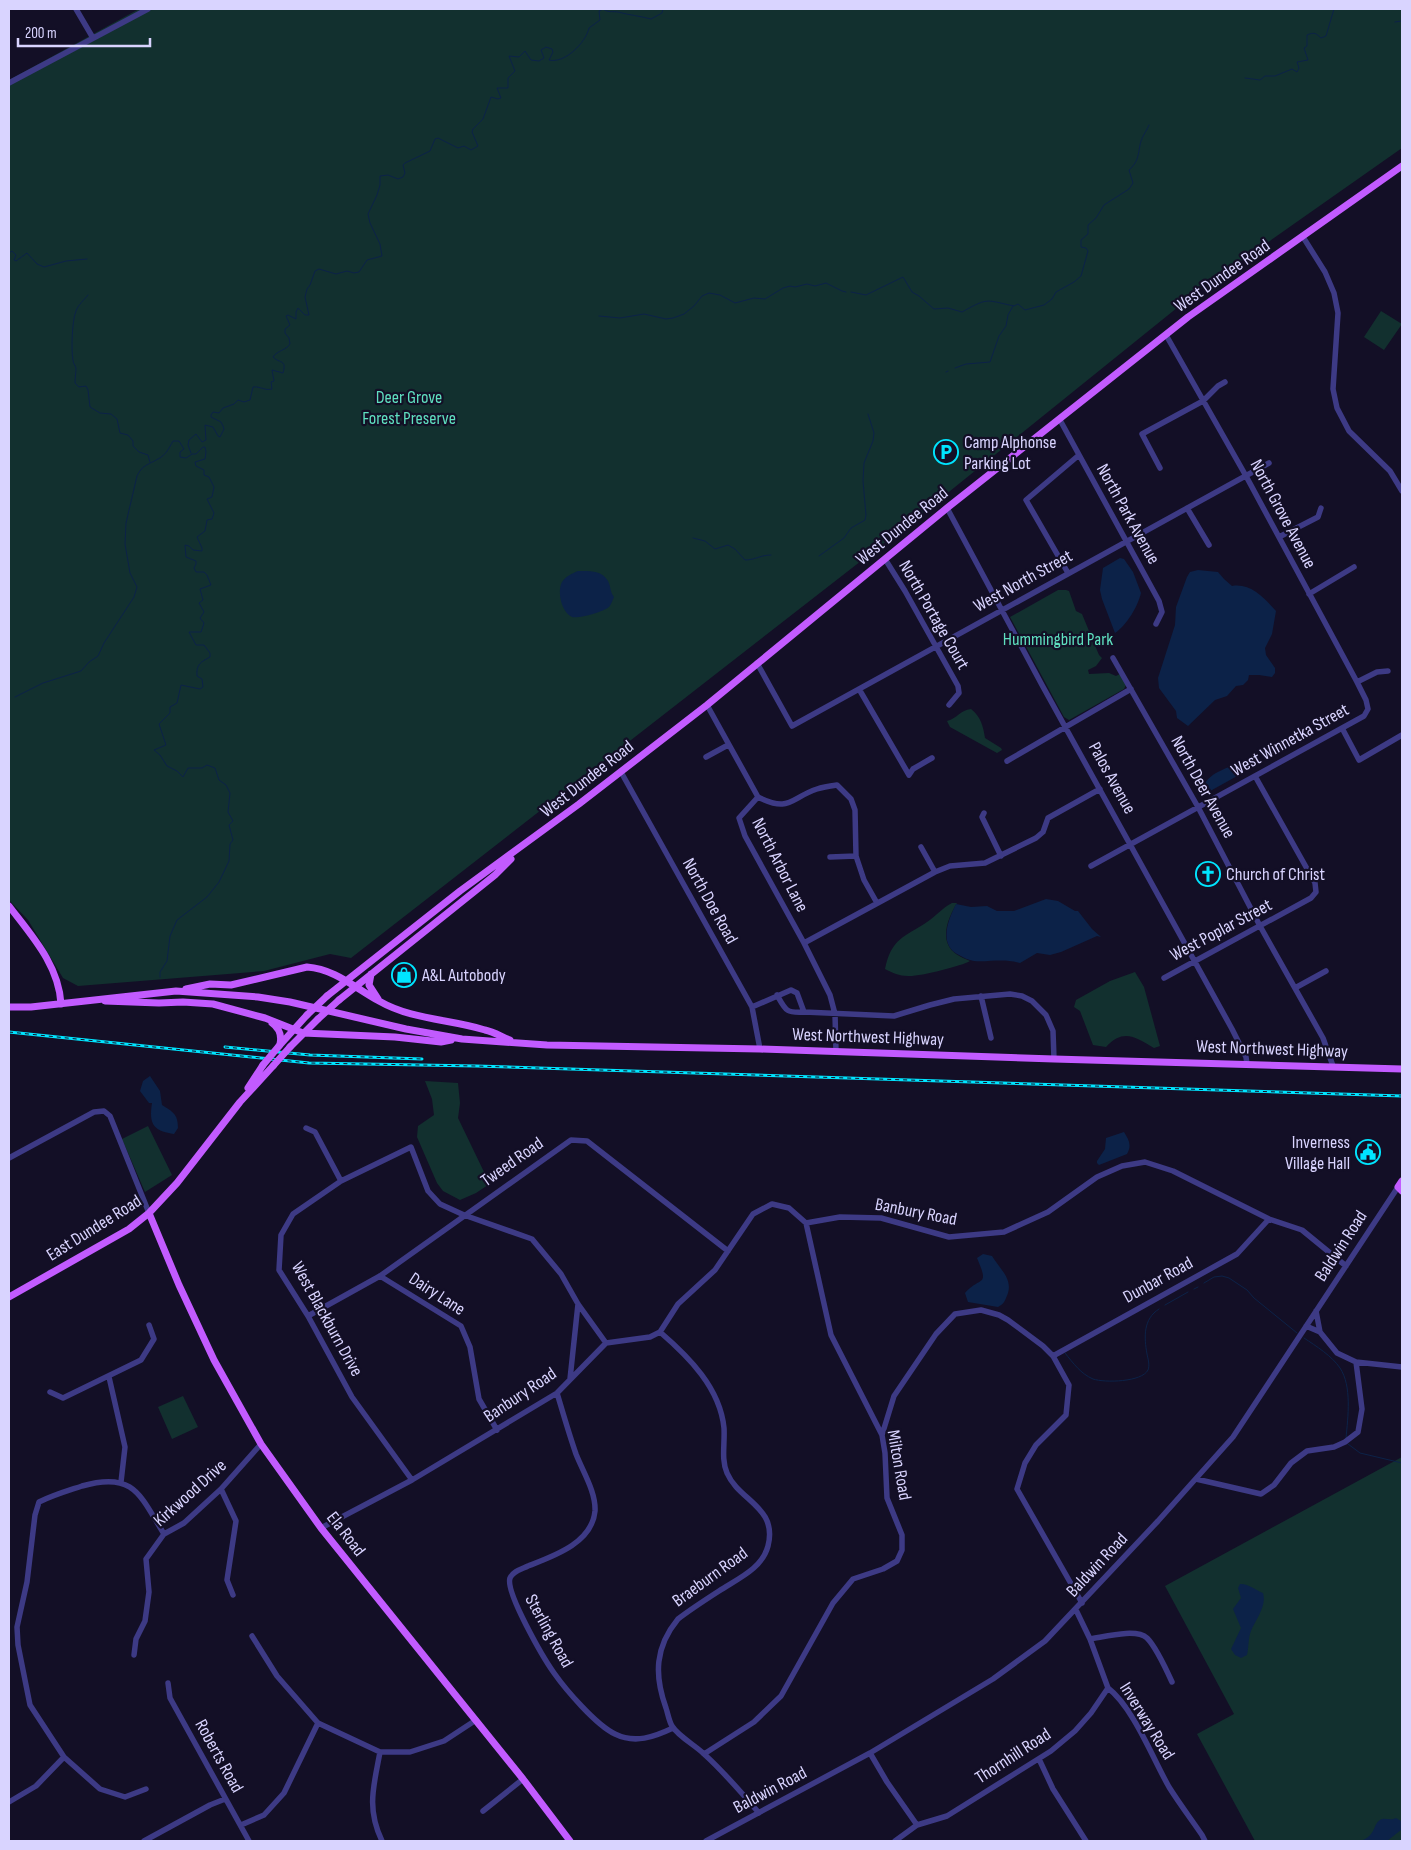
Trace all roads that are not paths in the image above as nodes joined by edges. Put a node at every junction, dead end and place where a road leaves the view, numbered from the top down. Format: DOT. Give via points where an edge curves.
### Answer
graph roads {
  1 [pos="76,9"];
  2 [pos="148,9"];
  3 [pos="92,38"];
  4 [pos="9,84"];
  5 [pos="1402,166"];
  6 [pos="1302,237"];
  7 [pos="1166,335"];
  8 [pos="1225,382"];
  9 [pos="1203,401"];
  10 [pos="1060,420"];
  11 [pos="1079,455"];
  12 [pos="1269,463"];
  13 [pos="1160,468"];
  14 [pos="1246,476"];
  15 [pos="1402,491"];
  16 [pos="947,508"];
  17 [pos="1187,508"];
  18 [pos="1321,508"];
  19 [pos="1279,537"];
  20 [pos="1126,542"];
  21 [pos="1209,545"];
  22 [pos="885,559"];
  23 [pos="1354,567"];
  24 [pos="1068,573"];
  25 [pos="1309,594"];
  26 [pos="1002,610"];
  27 [pos="1156,624"];
  28 [pos="936,646"];
  29 [pos="1114,658"];
  30 [pos="757,663"];
  31 [pos="1388,670"];
  32 [pos="1357,682"];
  33 [pos="859,689"];
  34 [pos="1131,689"];
  35 [pos="949,704"];
  36 [pos="707,705"];
  37 [pos="1368,709"];
  38 [pos="1066,726"];
  39 [pos="1342,728"];
  40 [pos="1402,735"];
  41 [pos="728,745"];
  42 [pos="706,758"];
  43 [pos="932,758"];
  44 [pos="1007,761"];
  45 [pos="621,772"];
  46 [pos="1255,776"];
  47 [pos="1100,789"];
  48 [pos="758,797"];
  49 [pos="1198,807"];
  50 [pos="984,813"];
  51 [pos="1130,844"];
  52 [pos="524,846"];
  53 [pos="922,847"];
  54 [pos="856,856"];
  55 [pos="1001,856"];
  56 [pos="830,858"];
  57 [pos="1091,866"];
  58 [pos="934,872"];
  59 [pos="876,903"];
  60 [pos="9,906"];
  61 [pos="1260,926"];
  62 [pos="804,944"];
  63 [pos="1194,961"];
  64 [pos="1326,971"];
  65 [pos="371,974"];
  66 [pos="1164,978"];
  67 [pos="346,980"];
  68 [pos="355,986"];
  69 [pos="1295,988"];
  70 [pos="176,991"];
  71 [pos="777,995"];
  72 [pos="981,996"];
  73 [pos="82,1000"];
  74 [pos="380,1001"];
  75 [pos="61,1004"];
  76 [pos="9,1007"];
  77 [pos="752,1007"];
  78 [pos="804,1012"];
  79 [pos="835,1014"];
  80 [pos="265,1018"];
  81 [pos="293,1030"];
  82 [pos="303,1033"];
  83 [pos="991,1038"];
  84 [pos="462,1039"];
  85 [pos="515,1042"];
  86 [pos="279,1046"];
  87 [pos="760,1048"];
  88 [pos="836,1051"];
  89 [pos="1054,1059"];
  90 [pos="1247,1064"];
  91 [pos="1333,1066"];
  92 [pos="1402,1068"];
  93 [pos="240,1102"];
  94 [pos="306,1128"];
  95 [pos="9,1158"];
  96 [pos="341,1181"];
  97 [pos="1401,1186"];
  98 [pos="149,1214"];
  99 [pos="464,1215"];
  100 [pos="1269,1219"];
  101 [pos="806,1224"];
  102 [pos="728,1251"];
  103 [pos="1346,1266"];
  104 [pos="380,1276"];
  105 [pos="9,1297"];
  106 [pos="578,1304"];
  107 [pos="1316,1311"];
  108 [pos="308,1316"];
  109 [pos="150,1326"];
  110 [pos="1306,1326"];
  111 [pos="660,1332"];
  112 [pos="1320,1332"];
  113 [pos="606,1343"];
  114 [pos="1052,1356"];
  115 [pos="1356,1362"];
  116 [pos="1402,1367"];
  117 [pos="109,1377"];
  118 [pos="570,1379"];
  119 [pos="50,1392"];
  120 [pos="557,1393"];
  121 [pos="497,1430"];
  122 [pos="882,1435"];
  123 [pos="262,1444"];
  124 [pos="1196,1479"];
  125 [pos="412,1480"];
  126 [pos="121,1482"];
  127 [pos="221,1489"];
  128 [pos="322,1528"];
  129 [pos="164,1534"];
  130 [pos="233,1595"];
  131 [pos="1082,1603"];
  132 [pos="1076,1610"];
  133 [pos="252,1636"];
  134 [pos="1090,1639"];
  135 [pos="134,1655"];
  136 [pos="1172,1682"];
  137 [pos="168,1683"];
  138 [pos="1108,1688"];
  139 [pos="476,1720"];
  140 [pos="318,1723"];
  141 [pos="673,1728"];
  142 [pos="380,1752"];
  143 [pos="870,1752"];
  144 [pos="704,1754"];
  145 [pos="64,1757"];
  146 [pos="1038,1759"];
  147 [pos="523,1779"];
  148 [pos="146,1789"];
  149 [pos="225,1799"];
  150 [pos="9,1802"];
  151 [pos="483,1811"];
  152 [pos="759,1813"];
  153 [pos="241,1826"];
  154 [pos="918,1826"];
  155 [pos="144,1841"];
  156 [pos="249,1841"];
  157 [pos="382,1841"];
  158 [pos="570,1841"];
  159 [pos="706,1841"];
  160 [pos="895,1841"];
  161 [pos="1086,1841"];
  162 [pos="1204,1841"];
  1 -- 3 [label="street"];
  2 -- 3 [label="street"];
  3 -- 4 [label="street"];
  5 -- 6 [label="main road, West Dundee Road"];
  6 -- 7 [label="main road, West Dundee Road"];
  6 -- 15 [label="street" via="1334,292 1338,313 1333,389 1337,408 1349,430 1390,472"];
  7 -- 9 [label="street, North Grove Avenue"];
  7 -- 10 [label="main road, West Dundee Road"];
  8 -- 9 [label="street"];
  9 -- 13 [label="street" via="1142,434"];
  9 -- 14 [label="street, North Grove Avenue"];
  10 -- 11 [label="street, North Park Avenue"];
  10 -- 16 [label="main road, West Dundee Road"];
  11 -- 20 [label="street, North Park Avenue"];
  11 -- 24 [label="street" via="1026,500"];
  12 -- 14 [label="street, West North Street"];
  14 -- 17 [label="street, West North Street"];
  14 -- 19 [label="street, North Grove Avenue"];
  16 -- 22 [label="main road, West Dundee Road"];
  16 -- 26 [label="street, Palos Avenue"];
  17 -- 20 [label="street, West North Street"];
  17 -- 21 [label="street"];
  18 -- 19 [label="street" via="1318,516"];
  19 -- 25 [label="street, North Grove Avenue"];
  20 -- 24 [label="street, West North Street"];
  20 -- 27 [label="street, North Park Avenue" via="1158,601 1162,612"];
  22 -- 28 [label="street, North Portage Court"];
  22 -- 30 [label="main road, West Dundee Road"];
  23 -- 25 [label="street"];
  24 -- 26 [label="street, West North Street"];
  25 -- 32 [label="street, North Grove Avenue"];
  26 -- 28 [label="street, West North Street"];
  26 -- 38 [label="street, Palos Avenue"];
  28 -- 33 [label="street, West North Street"];
  28 -- 35 [label="street, North Portage Court" via="958,686 959,693"];
  29 -- 34 [label="street, North Deer Avenue"];
  30 -- 33 [label="street, West North Street" via="792,726"];
  30 -- 36 [label="main road, West Dundee Road"];
  31 -- 32 [label="street"];
  32 -- 37 [label="street, North Grove Avenue"];
  33 -- 43 [label="street" via="909,775"];
  34 -- 38 [label="street"];
  34 -- 49 [label="street, North Deer Avenue"];
  36 -- 41 [label="street, North Arbor Lane"];
  36 -- 45 [label="main road, West Dundee Road"];
  37 -- 39 [label="street, West Winnetka Street" via="1364,716"];
  38 -- 44 [label="street"];
  38 -- 47 [label="street, Palos Avenue"];
  39 -- 40 [label="street" via="1359,760"];
  39 -- 46 [label="street, West Winnetka Street"];
  41 -- 42 [label="street"];
  41 -- 48 [label="street, North Arbor Lane"];
  45 -- 52 [label="main road, West Dundee Road"];
  45 -- 77 [label="street, North Doe Road"];
  46 -- 49 [label="street, West Winnetka Street"];
  46 -- 61 [label="street, West Poplar Street" via="1315,883 1316,892 1311,898"];
  47 -- 51 [label="street, Palos Avenue"];
  47 -- 55 [label="street" via="1048,818 1043,832 1036,838"];
  48 -- 54 [label="street" via="779,805 816,789 837,785 851,799 855,810"];
  48 -- 62 [label="street, North Arbor Lane" via="739,818 745,836"];
  49 -- 51 [label="street, West Winnetka Street"];
  49 -- 61 [label="street, North Deer Avenue"];
  50 -- 55 [label="street" via="982,817"];
  51 -- 57 [label="street, West Winnetka Street"];
  51 -- 63 [label="street, Palos Avenue"];
  52 -- 65 [label="main road, West Dundee Road" via="495,875"];
  52 -- 67 [label="main road, West Dundee Road" via="460,891"];
  53 -- 58 [label="street"];
  54 -- 56 [label="street"];
  54 -- 59 [label="street"];
  55 -- 58 [label="street" via="986,863 950,866"];
  58 -- 59 [label="street"];
  59 -- 62 [label="street"];
  60 -- 75 [label="main road" via="51,967 59,986"];
  61 -- 63 [label="street, West Poplar Street"];
  61 -- 69 [label="street, North Deer Avenue"];
  62 -- 79 [label="street, North Arbor Lane" via="830,995"];
  63 -- 66 [label="street, West Poplar Street"];
  63 -- 90 [label="street, Palos Avenue" via="1236,1036"];
  64 -- 69 [label="street"];
  65 -- 68 [label="main road, West Dundee Road"];
  65 -- 74 [label="main road" via="369,985"];
  67 -- 68 [label="main road"];
  67 -- 70 [label="main road" via="320,968 307,967 231,985 210,984"];
  67 -- 81 [label="main road, West Dundee Road, bridge"];
  68 -- 74 [label="main road"];
  68 -- 82 [label="main road, West Dundee Road, bridge"];
  69 -- 91 [label="street, North Deer Avenue" via="1323,1038"];
  70 -- 73 [label="main road"];
  70 -- 84 [label="main road, West Northwest Highway" via="258,997"];
  71 -- 77 [label="street"];
  71 -- 78 [label="street" via="787,1011"];
  71 -- 78 [label="street" via="791,990 796,993"];
  72 -- 79 [label="street" via="954,999 894,1016"];
  72 -- 83 [label="street"];
  72 -- 89 [label="street" via="1022,996 1039,1007 1053,1031"];
  73 -- 75 [label="main road"];
  73 -- 80 [label="main road" via="200,1003 226,1006"];
  74 -- 85 [label="main road" via="404,1012 486,1030"];
  75 -- 76 [label="main road"];
  77 -- 87 [label="street, North Doe Road"];
  78 -- 79 [label="street"];
  79 -- 88 [label="street, North Arbor Lane"];
  80 -- 81 [label="main road"];
  80 -- 86 [label="main road" via="278,1028"];
  81 -- 82 [label="main road"];
  81 -- 86 [label="main road, East Dundee Road"];
  82 -- 84 [label="main road" via="441,1042"];
  82 -- 93 [label="main road, East Dundee Road, bridge"];
  84 -- 85 [label="main road, West Northwest Highway"];
  85 -- 87 [label="main road, West Northwest Highway"];
  86 -- 93 [label="main road, East Dundee Road, bridge"];
  87 -- 88 [label="main road, West Northwest Highway"];
  88 -- 89 [label="main road, West Northwest Highway"];
  89 -- 90 [label="main road, West Northwest Highway"];
  90 -- 91 [label="main road, West Northwest Highway"];
  91 -- 92 [label="main road, West Northwest Highway"];
  93 -- 98 [label="main road, East Dundee Road"];
  94 -- 96 [label="street" via="315,1132"];
  95 -- 98 [label="street" via="94,1112 104,1111 110,1116"];
  96 -- 99 [label="street, West Blackburn Drive" via="411,1147 428,1191 440,1204"];
  96 -- 108 [label="street, West Blackburn Drive" via="293,1214 281,1235 278,1270"];
  97 -- 103 [label="street, Baldwin Road"];
  98 -- 105 [label="main road, East Dundee Road"];
  98 -- 123 [label="main road, Ela Road" via="210,1352"];
  99 -- 102 [label="street, Tweed Road" via="571,1140 587,1141"];
  99 -- 104 [label="street, Tweed Road"];
  99 -- 106 [label="street" via="532,1238 561,1274"];
  100 -- 101 [label="street, Banbury Road" via="1173,1171 1145,1162 1122,1166 1098,1177 1048,1212 1004,1232 949,1237 881,1218 840,1216"];
  100 -- 103 [label="street, Banbury Road" via="1302,1230"];
  100 -- 114 [label="street, Dunbar Road" via="1237,1254"];
  101 -- 102 [label="street" via="789,1208 772,1204 753,1214"];
  101 -- 122 [label="street, Milton Road" via="831,1335"];
  102 -- 111 [label="street" via="715,1270 678,1304"];
  103 -- 107 [label="street, Baldwin Road"];
  104 -- 108 [label="street, Tweed Road"];
  104 -- 121 [label="street, Dairy Lane" via="461,1326 470,1347 478,1399"];
  106 -- 113 [label="street"];
  106 -- 118 [label="street"];
  107 -- 110 [label="street, Baldwin Road"];
  107 -- 112 [label="street"];
  108 -- 125 [label="street, West Blackburn Drive" via="352,1397"];
  109 -- 117 [label="street" via="154,1339 141,1360"];
  110 -- 112 [label="street"];
  110 -- 124 [label="street, Baldwin Road" via="1233,1437"];
  111 -- 113 [label="street" via="650,1337"];
  111 -- 141 [label="street, Braeburn Road" via="685,1354 711,1390 722,1419 726,1472 762,1510 769,1530 768,1545 756,1566 678,1619 666,1637 658,1660 659,1690"];
  112 -- 115 [label="street" via="1337,1353"];
  113 -- 118 [label="street, Banbury Road"];
  114 -- 122 [label="street" via="1032,1337 999,1316 981,1310 955,1314 936,1334 894,1396"];
  114 -- 131 [label="street" via="1069,1385 1066,1415 1036,1445 1025,1463 1017,1489"];
  115 -- 116 [label="street"];
  115 -- 124 [label="street" via="1362,1409 1355,1435 1334,1447 1307,1451 1261,1494"];
  117 -- 119 [label="street" via="63,1398"];
  117 -- 126 [label="street" via="125,1447"];
  118 -- 120 [label="street, Banbury Road"];
  120 -- 121 [label="street, Banbury Road"];
  120 -- 141 [label="street, Sterling Road" via="592,1495 595,1506 593,1523 572,1545 514,1572 510,1576 510,1588 553,1672 602,1726 631,1739 652,1737"];
  121 -- 125 [label="street, Banbury Road"];
  122 -- 144 [label="street, Milton Road" via="887,1498 902,1535 902,1550 897,1561 853,1579 833,1603 781,1696 754,1722"];
  123 -- 127 [label="street, Kirkwood Drive"];
  123 -- 128 [label="main road, Ela Road"];
  124 -- 131 [label="street, Baldwin Road"];
  125 -- 128 [label="street, Banbury Road"];
  126 -- 129 [label="street" via="145,1502"];
  126 -- 145 [label="street" via="100,1481 52,1495 39,1502 35,1514 27,1582 17,1627 18,1645 30,1705"];
  127 -- 129 [label="street, Kirkwood Drive" via="184,1522"];
  127 -- 130 [label="street" via="236,1521 227,1580"];
  128 -- 139 [label="main road, Ela Road"];
  129 -- 135 [label="street, Kirkwood Drive" via="146,1559 149,1592 145,1621 136,1639"];
  131 -- 132 [label="street, Baldwin Road"];
  132 -- 134 [label="street, Inverway Road"];
  132 -- 143 [label="street, Baldwin Road" via="1045,1641 1007,1669"];
  133 -- 140 [label="street" via="277,1676"];
  134 -- 136 [label="street" via="1134,1634 1147,1638"];
  134 -- 138 [label="street, Inverway Road"];
  137 -- 149 [label="street, Roberts Road" via="170,1698"];
  138 -- 146 [label="street, Thornhill Road" via="1075,1731"];
  138 -- 162 [label="street, Inverway Road" via="1133,1721"];
  139 -- 142 [label="street" via="444,1741 410,1752"];
  139 -- 147 [label="main road, Ela Road"];
  140 -- 142 [label="street"];
  140 -- 153 [label="street" via="284,1793 264,1815"];
  141 -- 144 [label="street, Braeburn Road"];
  142 -- 157 [label="street" via="371,1799 375,1827"];
  143 -- 152 [label="street, Baldwin Road"];
  143 -- 154 [label="street"];
  144 -- 152 [label="street, Braeburn Road"];
  145 -- 148 [label="street" via="100,1789 125,1798"];
  145 -- 150 [label="street" via="36,1786"];
  146 -- 154 [label="street, Thornhill Road" via="947,1816"];
  146 -- 161 [label="street"];
  147 -- 151 [label="street"];
  147 -- 158 [label="main road, Ela Road"];
  149 -- 153 [label="street, Roberts Road"];
  149 -- 155 [label="street"];
  152 -- 159 [label="street, Baldwin Road"];
  153 -- 156 [label="street, Roberts Road"];
  154 -- 160 [label="street, Thornhill Road"];
}
